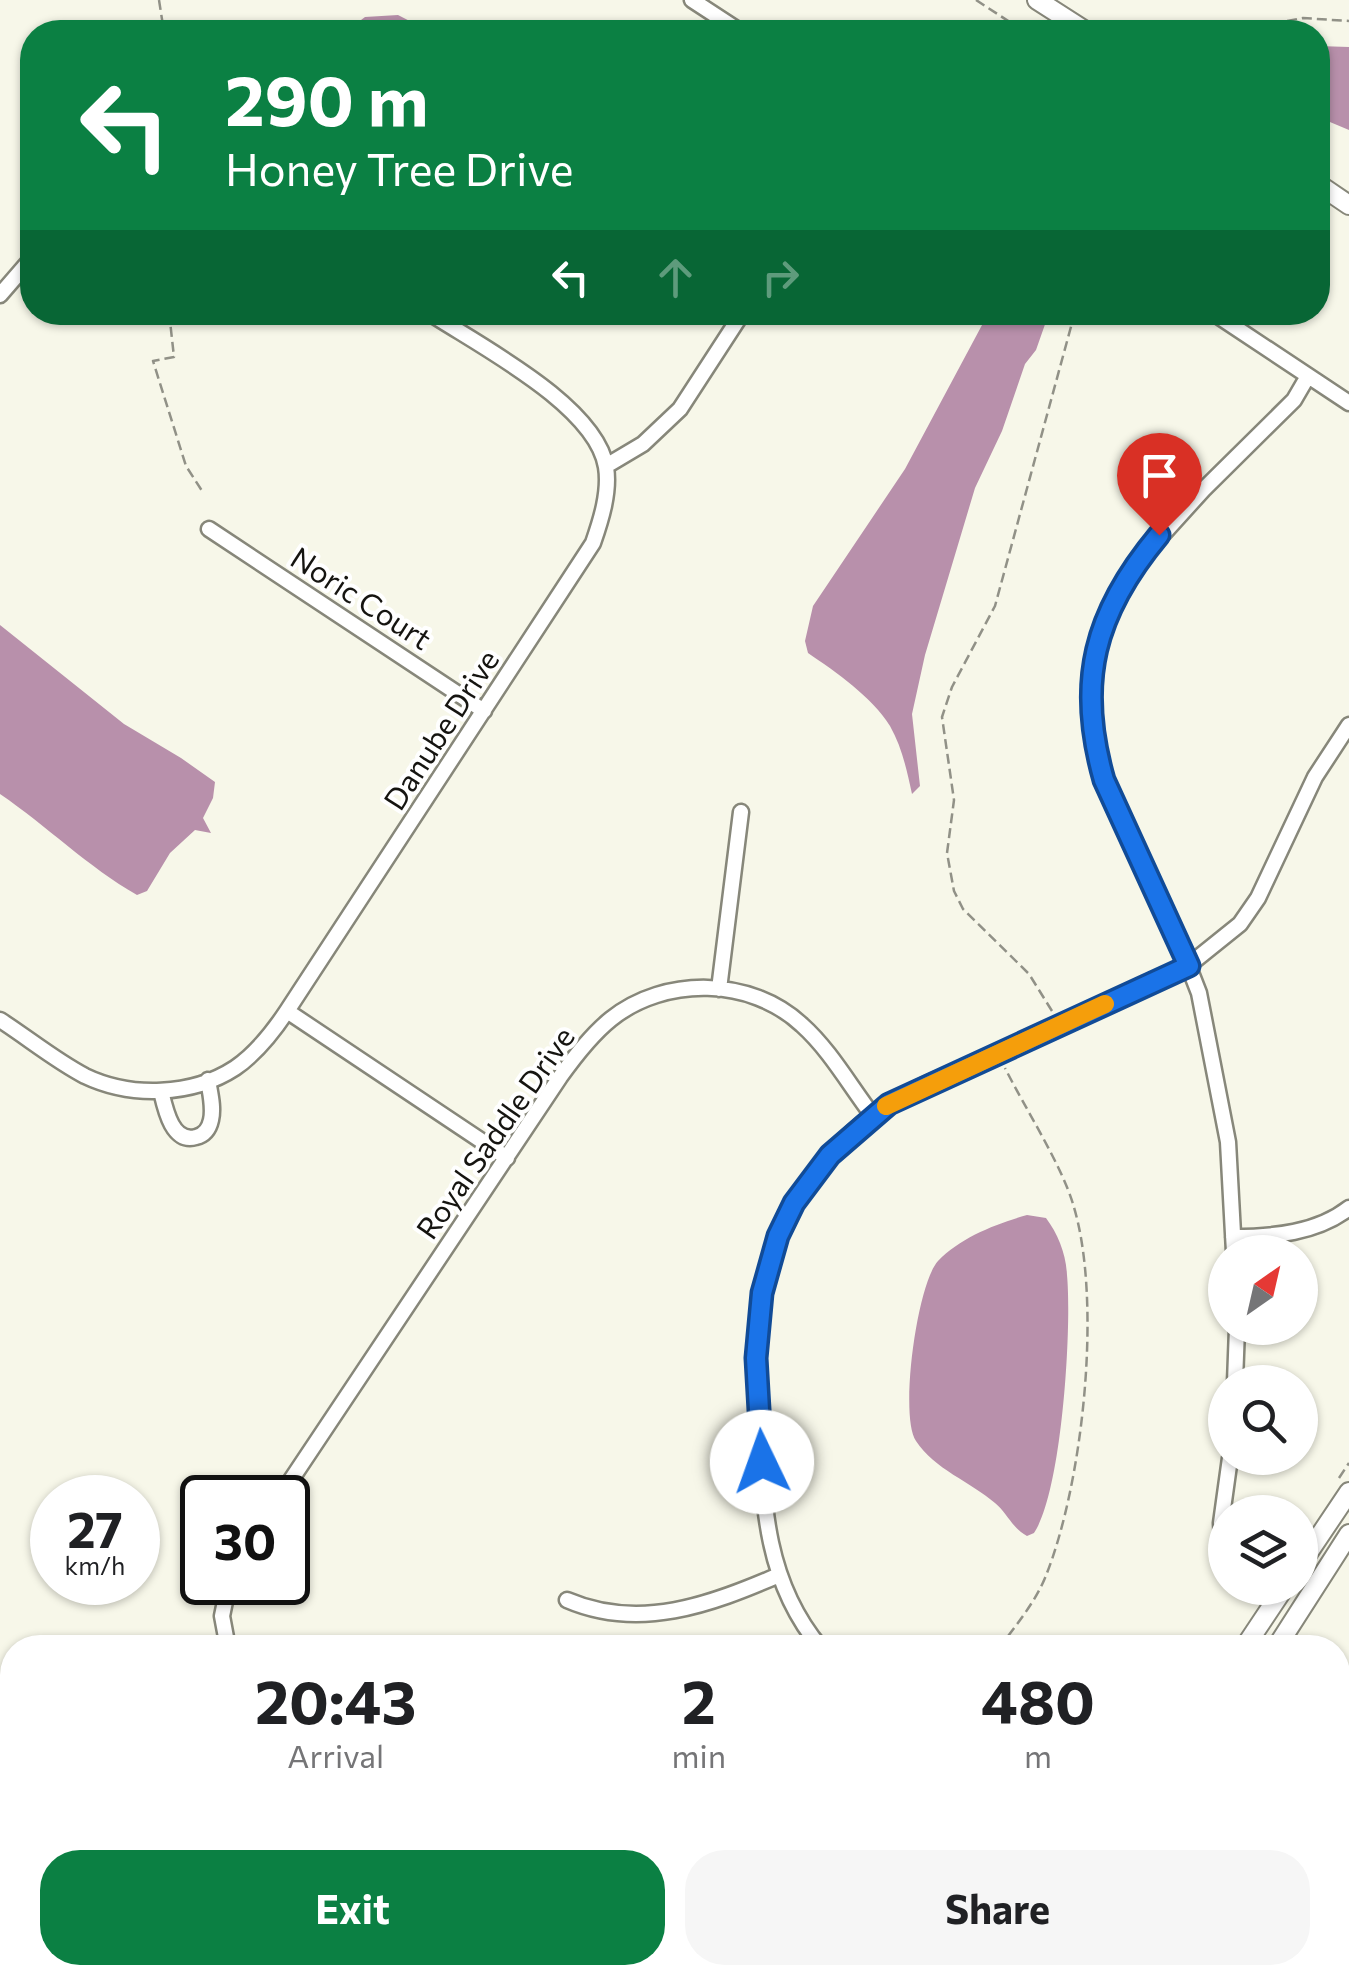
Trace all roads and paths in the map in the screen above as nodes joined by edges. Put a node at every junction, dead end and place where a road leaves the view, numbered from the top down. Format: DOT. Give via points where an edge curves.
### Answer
graph roads {
  1 [pos="692,0"];
  2 [pos="976,0"];
  3 [pos="1038,0"];
  4 [pos="723,20"];
  5 [pos="1007,20"];
  6 [pos="1069,20"];
  7 [pos="1291,20"];
  8 [pos="1349,20"];
  9 [pos="20,272"];
  10 [pos="0,295"];
  11 [pos="170,325"];
  12 [pos="448,325"];
  13 [pos="735,325"];
  14 [pos="1071,325"];
  15 [pos="1232,325"];
  16 [pos="1308,376"];
  17 [pos="1349,403"];
  18 [pos="606,466"];
  19 [pos="204,494"];
  20 [pos="209,529"];
  21 [pos="484,711"];
  22 [pos="1349,725"];
  23 [pos="741,812"];
  24 [pos="1189,966"];
  25 [pos="719,989"];
  26 [pos="288,1010"];
  27 [pos="0,1020"];
  28 [pos="1060,1025"];
  29 [pos="998,1054"];
  30 [pos="208,1080"];
  31 [pos="161,1092"];
  32 [pos="873,1116"];
  33 [pos="507,1158"];
  34 [pos="1349,1208"];
  35 [pos="1233,1235"];
  36 [pos="1275,1235"];
  37 [pos="294,1475"];
  38 [pos="1349,1492"];
  39 [pos="1349,1534"];
  40 [pos="1318,1538"];
  41 [pos="778,1576"];
  42 [pos="567,1600"];
  43 [pos="225,1605"];
  44 [pos="1273,1605"];
  45 [pos="226,1635"];
  46 [pos="811,1635"];
  47 [pos="1010,1635"];
  48 [pos="1253,1635"];
  49 [pos="1284,1635"];
  1 -- 4 [label="street"];
  2 -- 5 [label="path"];
  3 -- 6 [label="street"];
  7 -- 8 [label="path"];
  9 -- 10 [label="street"];
  11 -- 19 [label="path" via="174,357 153,361 186,466"];
  12 -- 18 [label="street" via="562,401 580,418"];
  13 -- 18 [label="street" via="680,409 643,444"];
  14 -- 28 [label="path" via="995,606 942,717 954,800 947,853 954,891 963,909 1028,974"];
  15 -- 16 [label="street"];
  16 -- 17 [label="street"];
  16 -- 24 [label="street" via="1294,400 1134,564 1104,619 1096,653 1090,706 1104,780"];
  18 -- 21 [label="street, Danube Drive" via="593,543"];
  20 -- 21 [label="street, Noric Court"];
  21 -- 26 [label="street, Danube Drive"];
  22 -- 24 [label="street" via="1315,778 1258,898 1231,933"];
  23 -- 25 [label="street"];
  24 -- 28 [label="street"];
  24 -- 35 [label="street" via="1228,1142"];
  25 -- 32 [label="street, Royal Saddle Drive" via="750,993 802,1024"];
  25 -- 33 [label="street, Royal Saddle Drive" via="658,995 612,1018 575,1056"];
  26 -- 30 [label="street, Danube Drive" via="239,1066"];
  26 -- 33 [label="street"];
  27 -- 31 [label="street" via="82,1074 125,1089"];
  28 -- 29 [label="street"];
  29 -- 32 [label="street"];
  29 -- 47 [label="path" via="1072,1198 1087,1294 1068,1507 1044,1580"];
  30 -- 31 [label="street, Danube Drive"];
  30 -- 31 [label="street" via="210,1126 195,1138 176,1130"];
  32 -- 41 [label="street" via="830,1155 794,1203 762,1293 756,1358 763,1498"];
  33 -- 37 [label="street, Royal Saddle Drive"];
  34 -- 36 [label="street" via="1312,1227"];
  38 -- 40 [label="street"];
  39 -- 49 [label="street"];
  41 -- 42 [label="street" via="659,1613 612,1615"];
  41 -- 46 [label="street"];
  43 -- 45 [label="street"];
  44 -- 48 [label="street"];
}
